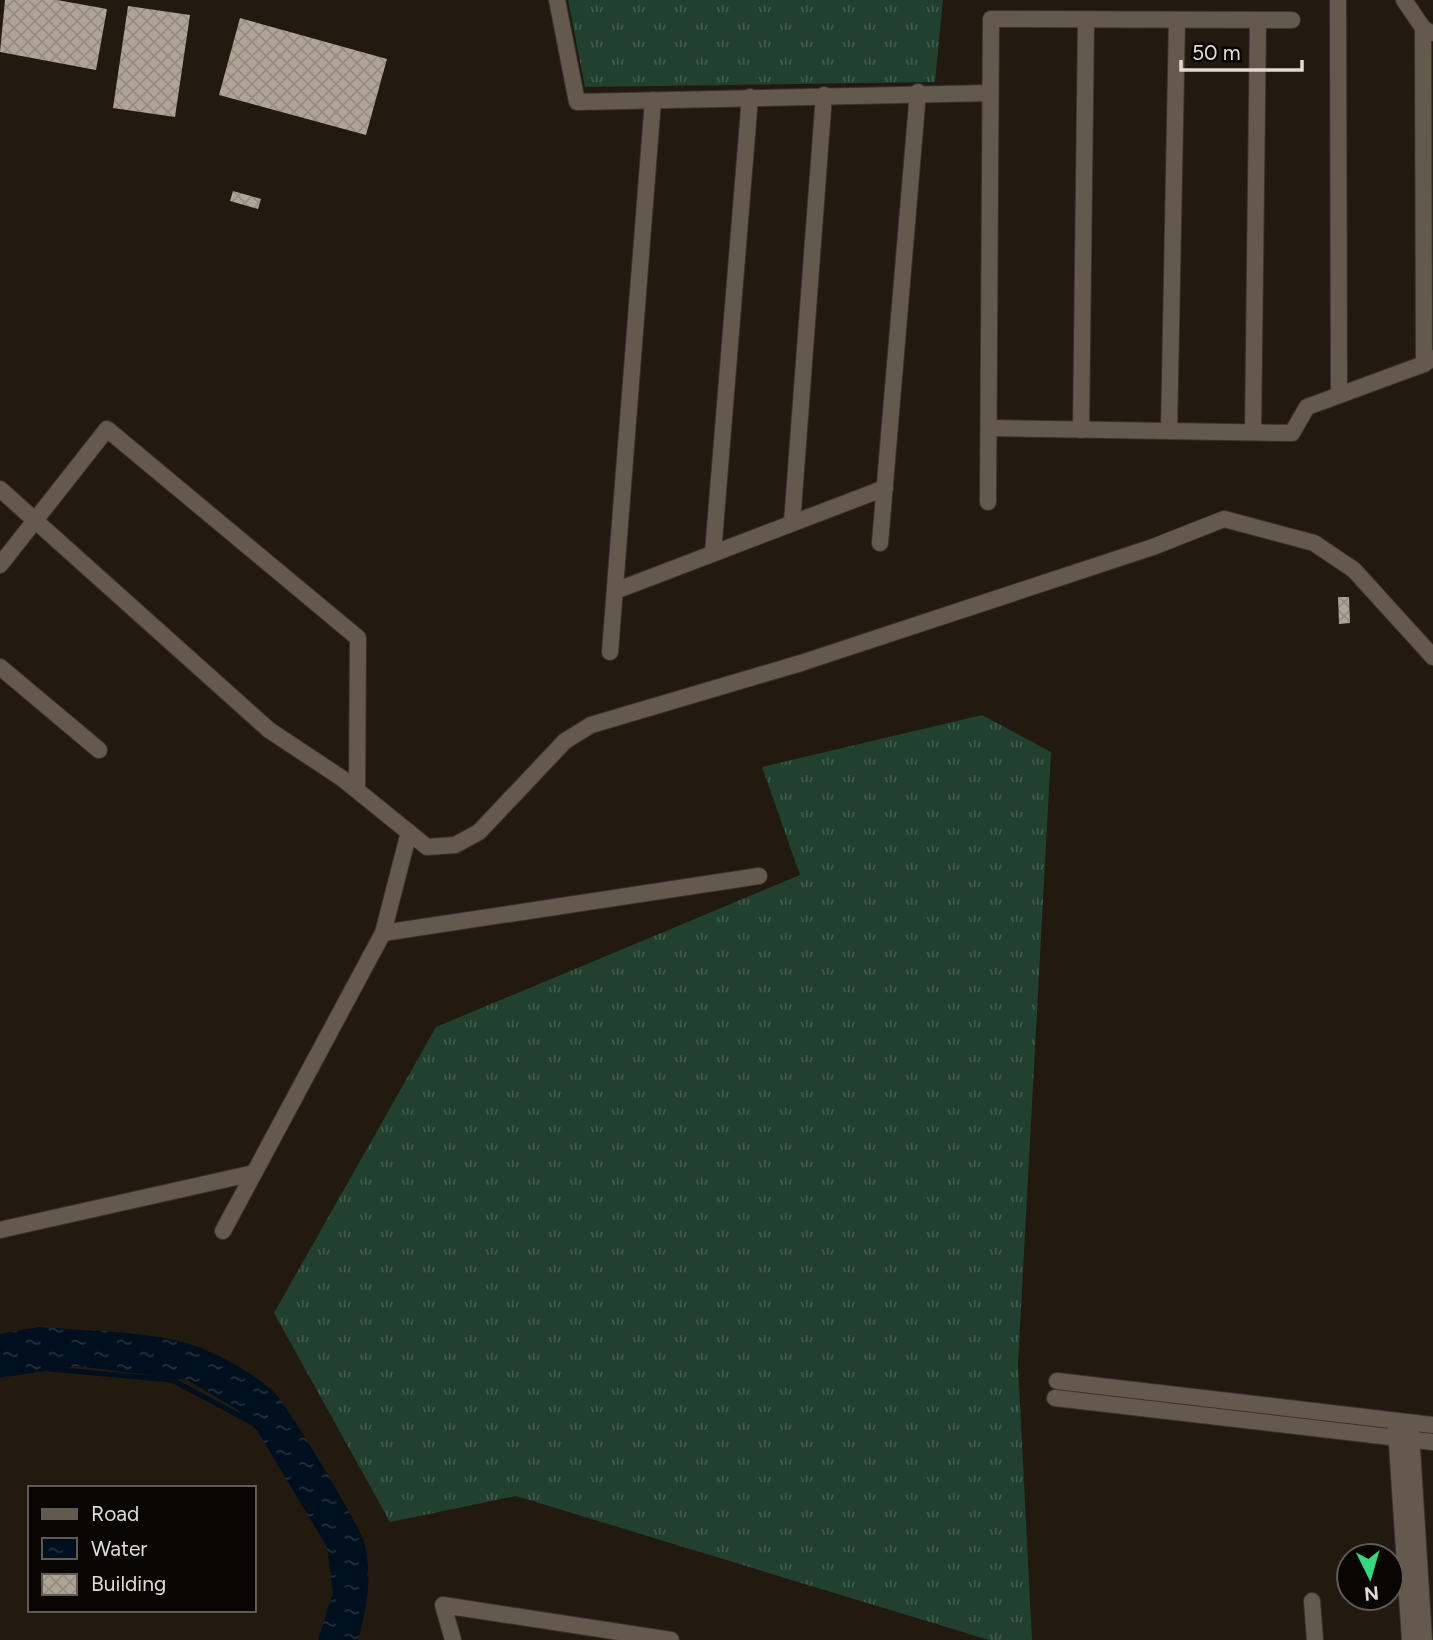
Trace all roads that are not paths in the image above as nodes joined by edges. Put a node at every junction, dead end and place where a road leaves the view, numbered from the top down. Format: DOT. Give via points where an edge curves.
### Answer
graph roads {
  1 [pos="557,0"];
  2 [pos="1338,0"];
  3 [pos="1404,0"];
  4 [pos="1086,20"];
  5 [pos="1177,20"];
  6 [pos="1258,20"];
  7 [pos="1292,20"];
  8 [pos="1428,31"];
  9 [pos="918,92"];
  10 [pos="990,93"];
  11 [pos="824,95"];
  12 [pos="750,97"];
  13 [pos="653,100"];
  14 [pos="1429,361"];
  15 [pos="1339,395"];
  16 [pos="989,428"];
  17 [pos="1082,430"];
  18 [pos="1169,431"];
  19 [pos="1253,432"];
  20 [pos="885,488"];
  21 [pos="0,489"];
  22 [pos="988,502"];
  23 [pos="35,521"];
  24 [pos="792,523"];
  25 [pos="880,542"];
  26 [pos="713,553"];
  27 [pos="0,565"];
  28 [pos="615,590"];
  29 [pos="610,652"];
  30 [pos="1433,657"];
  31 [pos="0,667"];
  32 [pos="99,750"];
  33 [pos="357,790"];
  34 [pos="409,832"];
  35 [pos="759,876"];
  36 [pos="383,933"];
  37 [pos="254,1173"];
  38 [pos="0,1230"];
  39 [pos="223,1231"];
  40 [pos="1057,1381"];
  41 [pos="1055,1398"];
  42 [pos="1403,1421"];
  43 [pos="1433,1425"];
  44 [pos="1404,1439"];
  45 [pos="1433,1442"];
  46 [pos="1312,1601"];
  47 [pos="453,1640"];
  48 [pos="671,1640"];
  49 [pos="1315,1640"];
  50 [pos="1410,1640"];
  51 [pos="1424,1640"];
  1 -- 13 [label="street" via="577,102"];
  2 -- 15 [label="street"];
  3 -- 8 [label="street"];
  4 -- 5 [label="street"];
  4 -- 10 [label="street" via="991,19"];
  4 -- 17 [label="street"];
  5 -- 6 [label="street"];
  5 -- 18 [label="street"];
  6 -- 7 [label="street"];
  6 -- 19 [label="street"];
  8 -- 14 [label="street"];
  9 -- 10 [label="street"];
  9 -- 11 [label="street"];
  9 -- 20 [label="street"];
  10 -- 16 [label="street"];
  11 -- 12 [label="street"];
  11 -- 24 [label="street"];
  12 -- 13 [label="street"];
  12 -- 26 [label="street"];
  13 -- 28 [label="street"];
  14 -- 15 [label="street"];
  15 -- 19 [label="street" via="1307,407 1292,433"];
  16 -- 17 [label="street"];
  16 -- 22 [label="street"];
  17 -- 18 [label="street"];
  18 -- 19 [label="street"];
  20 -- 24 [label="street"];
  20 -- 25 [label="street"];
  21 -- 23 [label="street"];
  23 -- 27 [label="street"];
  23 -- 33 [label="street" via="269,730"];
  23 -- 33 [label="street" via="107,429 337,620 358,638"];
  24 -- 26 [label="street"];
  26 -- 28 [label="street"];
  28 -- 29 [label="street"];
  30 -- 34 [label="street" via="1354,570 1314,543 1224,519 1153,547 801,663 591,725 565,741 479,832 455,845 427,847"];
  31 -- 32 [label="street"];
  33 -- 34 [label="street"];
  34 -- 36 [label="street"];
  35 -- 36 [label="street"];
  36 -- 37 [label="street"];
  37 -- 38 [label="street"];
  37 -- 39 [label="street"];
  40 -- 42 [label="street"];
  41 -- 44 [label="street"];
  42 -- 43 [label="street"];
  42 -- 44 [label="street"];
  44 -- 45 [label="street"];
  44 -- 50 [label="street"];
  44 -- 51 [label="street"];
  46 -- 49 [label="street"];
  47 -- 48 [label="street" via="443,1605"];
}
